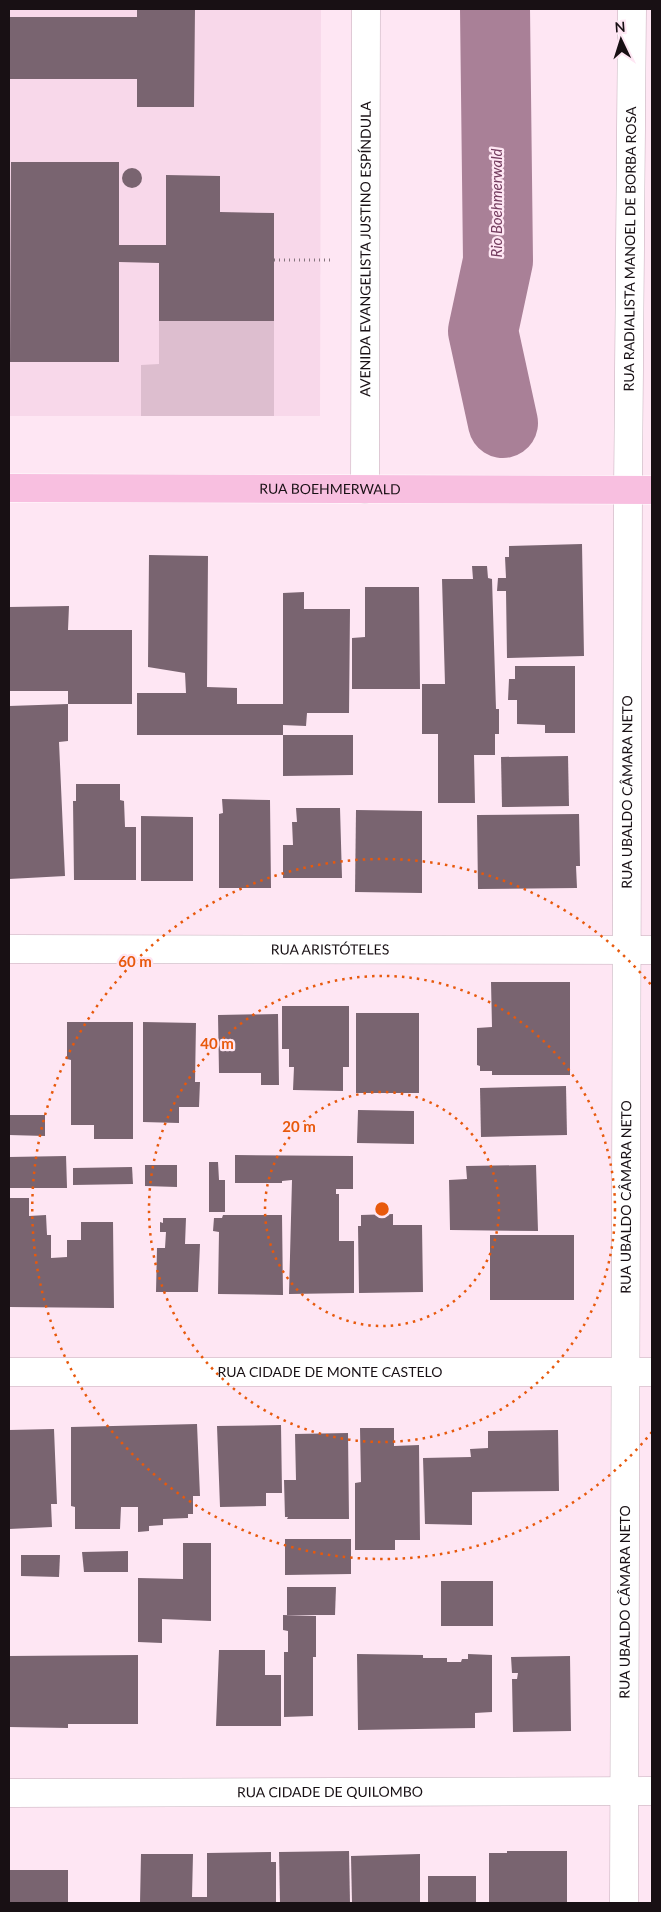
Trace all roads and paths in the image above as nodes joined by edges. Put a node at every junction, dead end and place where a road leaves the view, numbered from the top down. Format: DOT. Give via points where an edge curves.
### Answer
graph roads {
  1 [pos="366,9"];
  2 [pos="632,9"];
  3 [pos="641,190"];
  4 [pos="274,260"];
  5 [pos="366,260"];
  6 [pos="9,488"];
  7 [pos="365,489"];
  8 [pos="640,490"];
  9 [pos="9,949"];
  10 [pos="640,950"];
  11 [pos="9,1372"];
  12 [pos="639,1372"];
  13 [pos="624,1791"];
  14 [pos="652,1791"];
  15 [pos="9,1793"];
  16 [pos="624,1903"];
  1 -- 5 [label="street, AVENIDA EVANGELISTA JUSTINO ESPÍNDULA"];
  2 -- 3 [label="street, RUA RADIALISTA MANOEL DE BORBA ROSA"];
  3 -- 8 [label="street, RUA RADIALISTA MANOEL DE BORBA ROSA"];
  4 -- 5 [label="path"];
  5 -- 7 [label="street, AVENIDA EVANGELISTA JUSTINO ESPÍNDULA"];
  6 -- 7 [label="main road, RUA BOEHMERWALD"];
  7 -- 8 [label="main road, RUA BOEHMERWALD"];
  8 -- 10 [label="street, RUA UBALDO CÂMARA NETO"];
  9 -- 10 [label="street, RUA ARISTÓTELES"];
  10 -- 12 [label="street, RUA UBALDO CÂMARA NETO"];
  11 -- 12 [label="street, RUA CIDADE DE MONTE CASTELO"];
  12 -- 13 [label="street, RUA UBALDO CÂMARA NETO"];
  13 -- 14 [label="street, RUA CIDADE DE QUILOMBO"];
  13 -- 15 [label="street, RUA CIDADE DE QUILOMBO"];
  13 -- 16 [label="street, RUA UBALDO CÂMARA NETO"];
}
